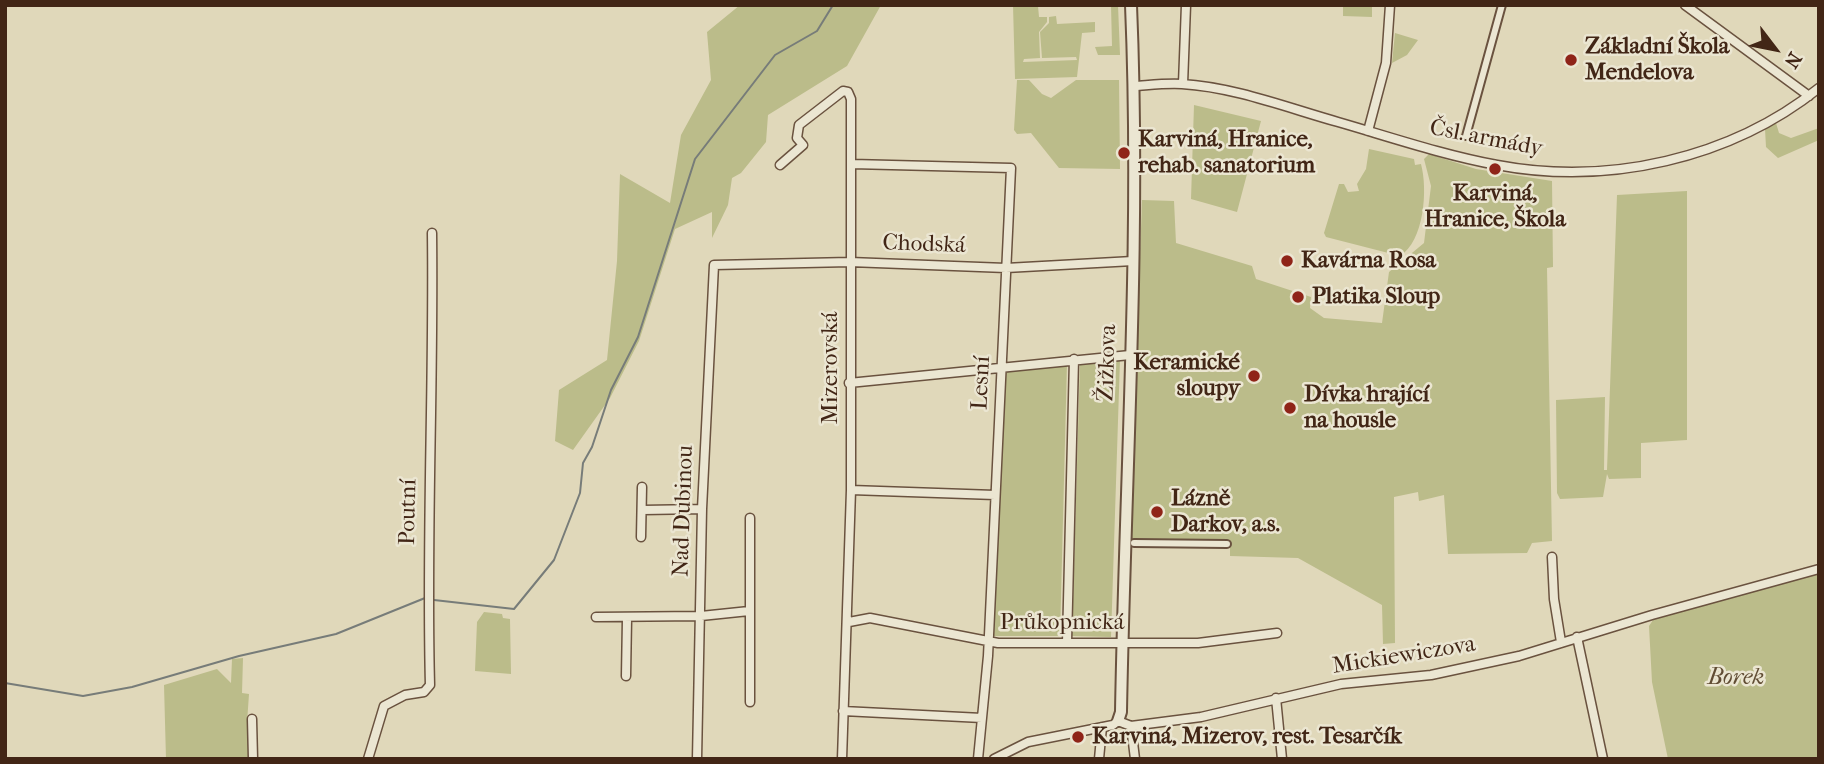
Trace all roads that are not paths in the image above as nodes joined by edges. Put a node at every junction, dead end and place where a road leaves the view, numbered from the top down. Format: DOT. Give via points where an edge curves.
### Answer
graph roads {
  1 [pos="1131,5"];
  2 [pos="1186,5"];
  3 [pos="1390,5"];
  4 [pos="1502,5"];
  5 [pos="1685,5"];
  6 [pos="1183,84"];
  7 [pos="1135,86"];
  8 [pos="1819,88"];
  9 [pos="1809,96"];
  10 [pos="1368,131"];
  11 [pos="1466,136"];
  12 [pos="852,164"];
  13 [pos="780,165"];
  14 [pos="432,233"];
  15 [pos="1133,261"];
  16 [pos="850,262"];
  17 [pos="714,265"];
  18 [pos="1006,268"];
  19 [pos="1130,355"];
  20 [pos="1074,359"];
  21 [pos="1003,365"];
  22 [pos="849,383"];
  23 [pos="642,487"];
  24 [pos="851,490"];
  25 [pos="995,495"];
  26 [pos="702,509"];
  27 [pos="642,510"];
  28 [pos="750,518"];
  29 [pos="641,537"];
  30 [pos="1134,543"];
  31 [pos="1227,544"];
  32 [pos="1552,557"];
  33 [pos="1819,569"];
  34 [pos="750,611"];
  35 [pos="701,616"];
  36 [pos="596,617"];
  37 [pos="627,619"];
  38 [pos="849,622"];
  39 [pos="1277,633"];
  40 [pos="1577,637"];
  41 [pos="988,642"];
  42 [pos="1066,642"];
  43 [pos="1122,642"];
  44 [pos="1561,642"];
  45 [pos="626,676"];
  46 [pos="1276,698"];
  47 [pos="750,702"];
  48 [pos="843,710"];
  49 [pos="982,718"];
  50 [pos="252,719"];
  51 [pos="1118,720"];
  52 [pos="1131,726"];
  53 [pos="1102,727"];
  54 [pos="253,759"];
  55 [pos="368,759"];
  56 [pos="697,759"];
  57 [pos="842,759"];
  58 [pos="978,759"];
  59 [pos="994,759"];
  60 [pos="1099,759"];
  61 [pos="1135,759"];
  62 [pos="1282,759"];
  63 [pos="1604,759"];
  1 -- 7 [label="street, Žižkova"];
  2 -- 6 [label="street"];
  3 -- 10 [label="street" via="1386,63"];
  4 -- 11 [label="street"];
  5 -- 9 [label="street"];
  6 -- 7 [label="street, Čsl. armády"];
  6 -- 10 [label="street, Čsl. armády" via="1261,100"];
  7 -- 15 [label="street, Žižkova"];
  8 -- 9 [label="street, Čsl. armády"];
  9 -- 10 [label="street, Čsl. armády" via="1712,148 1614,171 1500,166"];
  12 -- 13 [label="street, Mizerovská" via="851,99 843,91 799,125 797,138 803,145"];
  12 -- 16 [label="street, Mizerovská"];
  12 -- 18 [label="street, Lesní" via="1011,168"];
  14 -- 55 [label="street, Poutní" via="430,685 424,692 384,706"];
  15 -- 18 [label="street, Chodská"];
  15 -- 19 [label="street, Žižkova"];
  16 -- 17 [label="street, Chodská"];
  16 -- 18 [label="street, Chodská"];
  16 -- 22 [label="street, Mizerovská"];
  17 -- 26 [label="street, Nad Dubinou"];
  18 -- 21 [label="street, Lesní"];
  19 -- 20 [label="street"];
  19 -- 43 [label="street, Žižkova"];
  20 -- 21 [label="street"];
  20 -- 42 [label="street"];
  21 -- 22 [label="street"];
  21 -- 25 [label="street, Lesní"];
  22 -- 24 [label="street, Mizerovská"];
  23 -- 27 [label="street"];
  24 -- 25 [label="street"];
  24 -- 38 [label="street, Mizerovská"];
  25 -- 41 [label="street, Lesní"];
  26 -- 27 [label="street"];
  26 -- 35 [label="street, Nad Dubinou"];
  27 -- 29 [label="street"];
  28 -- 34 [label="street"];
  30 -- 31 [label="street"];
  32 -- 44 [label="street"];
  33 -- 40 [label="street, Mickiewiczova"];
  34 -- 35 [label="street"];
  34 -- 47 [label="street"];
  35 -- 37 [label="street"];
  35 -- 56 [label="street, Nad Dubinou"];
  36 -- 37 [label="street"];
  37 -- 45 [label="street"];
  38 -- 41 [label="street, Průkopnická" via="870,618"];
  38 -- 48 [label="street, Mizerovská"];
  39 -- 43 [label="street, Průkopnická" via="1198,643"];
  40 -- 44 [label="street, Mickiewiczova"];
  40 -- 63 [label="street"];
  41 -- 42 [label="street, Průkopnická"];
  41 -- 49 [label="street, Lesní"];
  42 -- 43 [label="street, Průkopnická"];
  43 -- 51 [label="street, Žižkova"];
  44 -- 46 [label="street, Mickiewiczova" via="1431,675 1342,684"];
  46 -- 52 [label="street, Mickiewiczova" via="1201,717"];
  46 -- 62 [label="street"];
  48 -- 49 [label="street"];
  48 -- 57 [label="street, Mizerovská"];
  49 -- 58 [label="street, Lesní"];
  50 -- 54 [label="street"];
  51 -- 52 [label="street"];
  51 -- 53 [label="street"];
  52 -- 61 [label="street"];
  53 -- 59 [label="street" via="1028,741"];
  53 -- 60 [label="street"];
}
